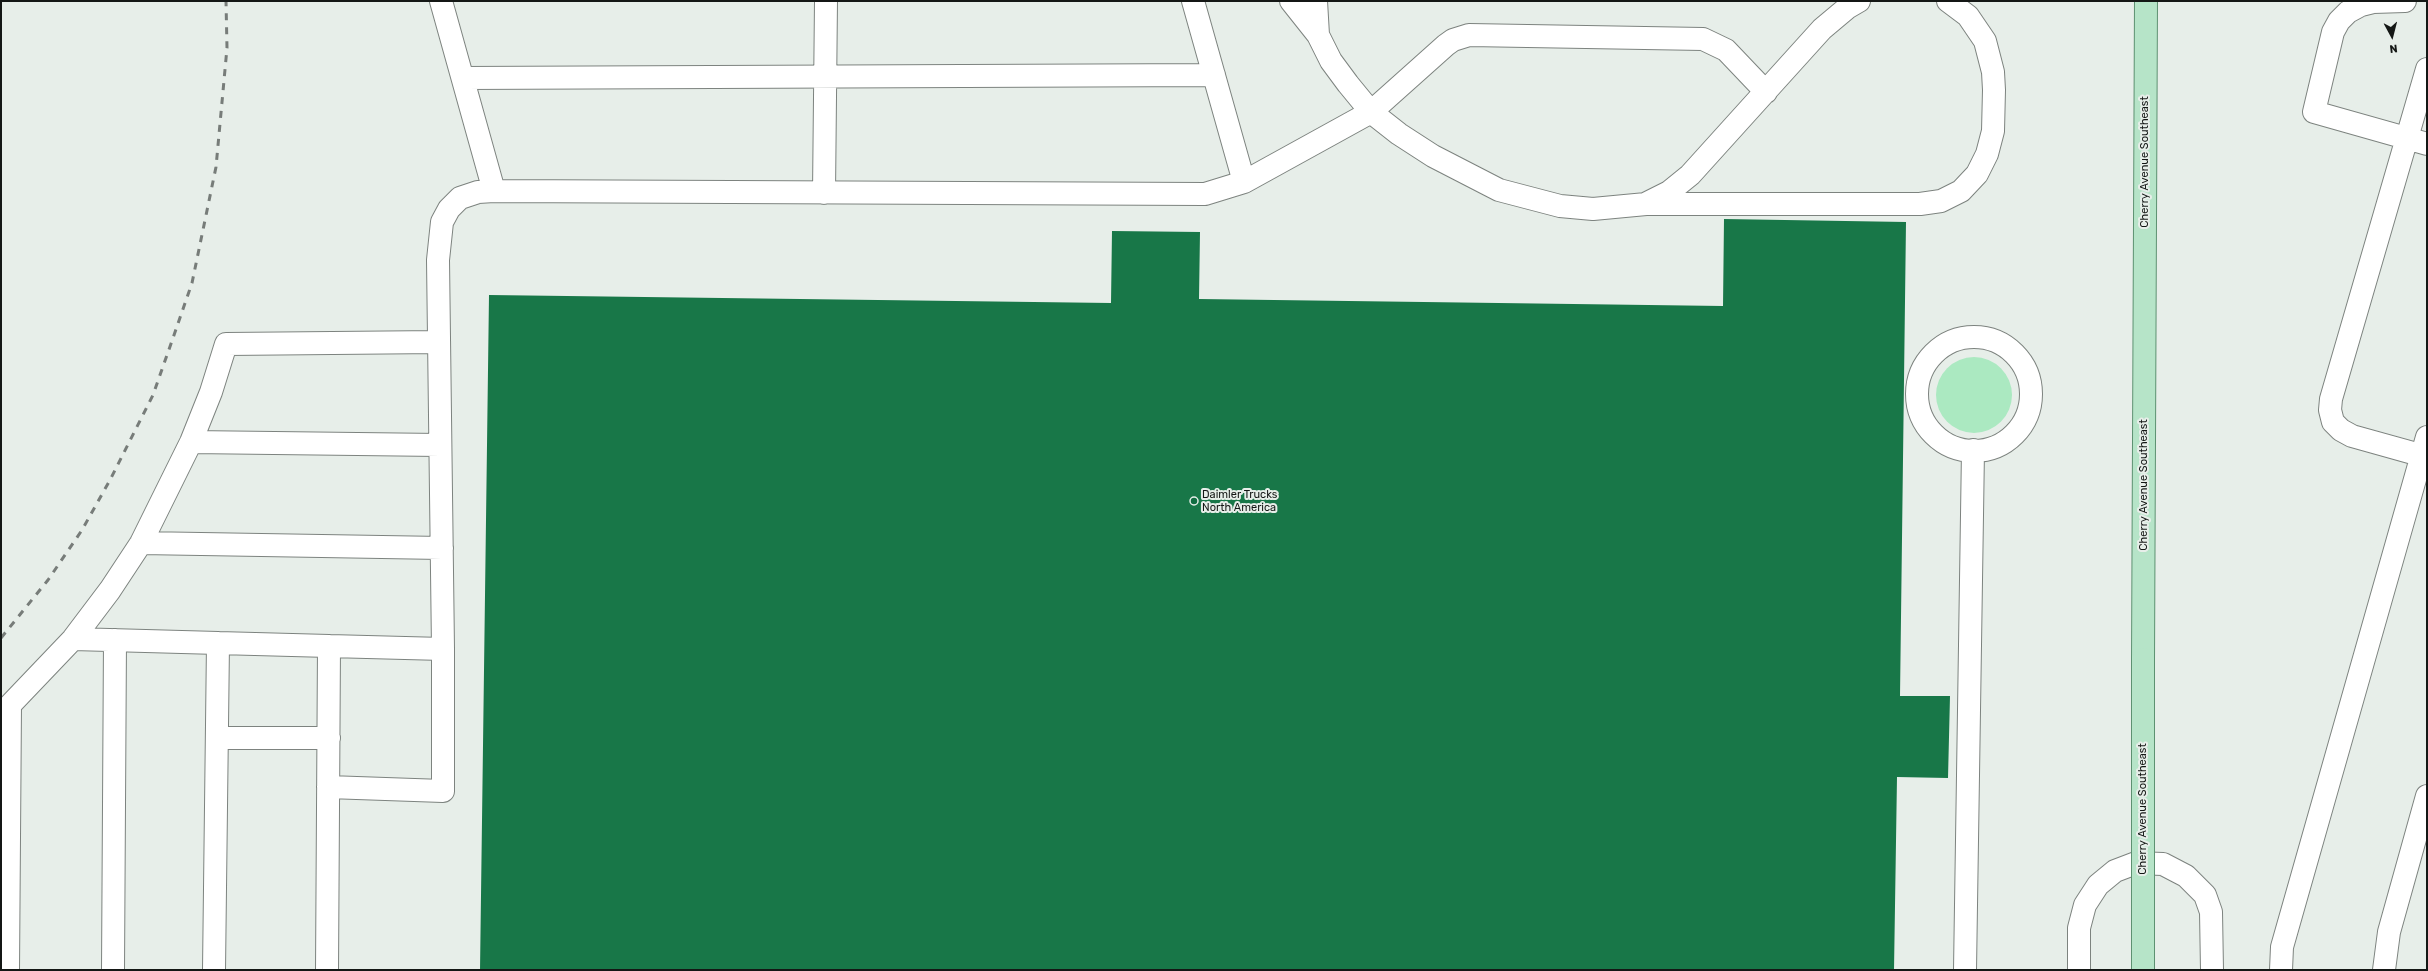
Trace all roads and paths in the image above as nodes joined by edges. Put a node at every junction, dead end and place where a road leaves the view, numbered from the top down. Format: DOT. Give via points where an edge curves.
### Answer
graph roads {
  1 [pos="442,1"];
  2 [pos="826,1"];
  3 [pos="1193,1"];
  4 [pos="1291,1"];
  5 [pos="1316,1"];
  6 [pos="1859,1"];
  7 [pos="1948,1"];
  8 [pos="2146,1"];
  9 [pos="2405,1"];
  10 [pos="1318,35"];
  11 [pos="2427,69"];
  12 [pos="1214,75"];
  13 [pos="825,77"];
  14 [pos="463,78"];
  15 [pos="1766,92"];
  16 [pos="1371,112"];
  17 [pos="2417,141"];
  18 [pos="1244,182"];
  19 [pos="494,191"];
  20 [pos="824,193"];
  21 [pos="1646,204"];
  22 [pos="439,342"];
  23 [pos="191,442"];
  24 [pos="440,445"];
  25 [pos="1972,450"];
  26 [pos="2425,450"];
  27 [pos="141,543"];
  28 [pos="442,548"];
  29 [pos="73,639"];
  30 [pos="115,640"];
  31 [pos="218,643"];
  32 [pos="329,646"];
  33 [pos="443,649"];
  34 [pos="218,738"];
  35 [pos="329,738"];
  36 [pos="328,787"];
  37 [pos="2427,796"];
  38 [pos="8,970"];
  39 [pos="113,970"];
  40 [pos="214,970"];
  41 [pos="327,970"];
  42 [pos="1965,970"];
  43 [pos="2079,970"];
  44 [pos="2143,970"];
  45 [pos="2212,970"];
  46 [pos="2281,970"];
  47 [pos="2384,970"];
  1 -- 14 [label="lane"];
  2 -- 13 [label="lane"];
  3 -- 12 [label="lane"];
  4 -- 10 [label="lane"];
  5 -- 10 [label="lane"];
  6 -- 15 [label="lane" via="1822,30"];
  7 -- 21 [label="lane" via="1956,5 1977,27 1985,41 1993,72 1994,109 1991,142 1983,164 1961,191 1941,201 1920,204"];
  8 -- 44 [label="main road, Cherry Avenue Southeast, bridge"];
  9 -- 17 [label="lane" via="2361,5 2339,21 2333,32 2314,112"];
  10 -- 16 [label="lane" via="1331,61"];
  11 -- 17 [label="lane"];
  12 -- 13 [label="lane"];
  12 -- 18 [label="lane"];
  13 -- 14 [label="lane"];
  13 -- 20 [label="lane"];
  14 -- 19 [label="lane"];
  15 -- 16 [label="lane" via="1726,50 1703,39 1480,34 1452,40"];
  15 -- 21 [label="lane" via="1690,175 1669,192"];
  16 -- 18 [label="lane"];
  16 -- 21 [label="lane" via="1433,156 1500,190 1530,200 1573,208 1599,209"];
  17 -- 26 [label="lane" via="2331,399 2330,410 2334,422 2341,430 2352,436"];
  18 -- 20 [label="lane" via="1218,191 1194,194"];
  19 -- 20 [label="lane"];
  19 -- 22 [label="lane" via="478,192 460,198 449,209 442,222 438,260"];
  22 -- 23 [label="lane" via="226,344 211,392"];
  22 -- 24 [label="lane"];
  23 -- 24 [label="lane"];
  23 -- 27 [label="lane"];
  24 -- 28 [label="lane"];
  25 -- 25 [label="lane" via="1956,448 1939,438 1926,424 1917,397 1919,378 1934,354 1940,348 1957,340 1975,337 1993,340 2015,354 2026,370 2031,396 2023,422 2011,437 1994,447"];
  25 -- 42 [label="lane"];
  26 -- 46 [label="lane" via="2282,947"];
  27 -- 28 [label="lane"];
  27 -- 29 [label="lane"];
  28 -- 33 [label="lane"];
  29 -- 30 [label="lane"];
  29 -- 38 [label="lane" via="10,705"];
  30 -- 31 [label="lane"];
  30 -- 39 [label="lane"];
  31 -- 32 [label="lane"];
  31 -- 34 [label="lane"];
  32 -- 33 [label="lane"];
  32 -- 35 [label="lane"];
  33 -- 36 [label="lane" via="443,790"];
  34 -- 35 [label="lane"];
  34 -- 40 [label="lane"];
  35 -- 36 [label="lane"];
  36 -- 41 [label="lane"];
  37 -- 47 [label="lane" via="2389,932"];
  43 -- 45 [label="lane" via="2079,928 2085,905 2098,885 2115,871 2136,863 2163,864 2186,876 2205,895 2211,912"];
}
